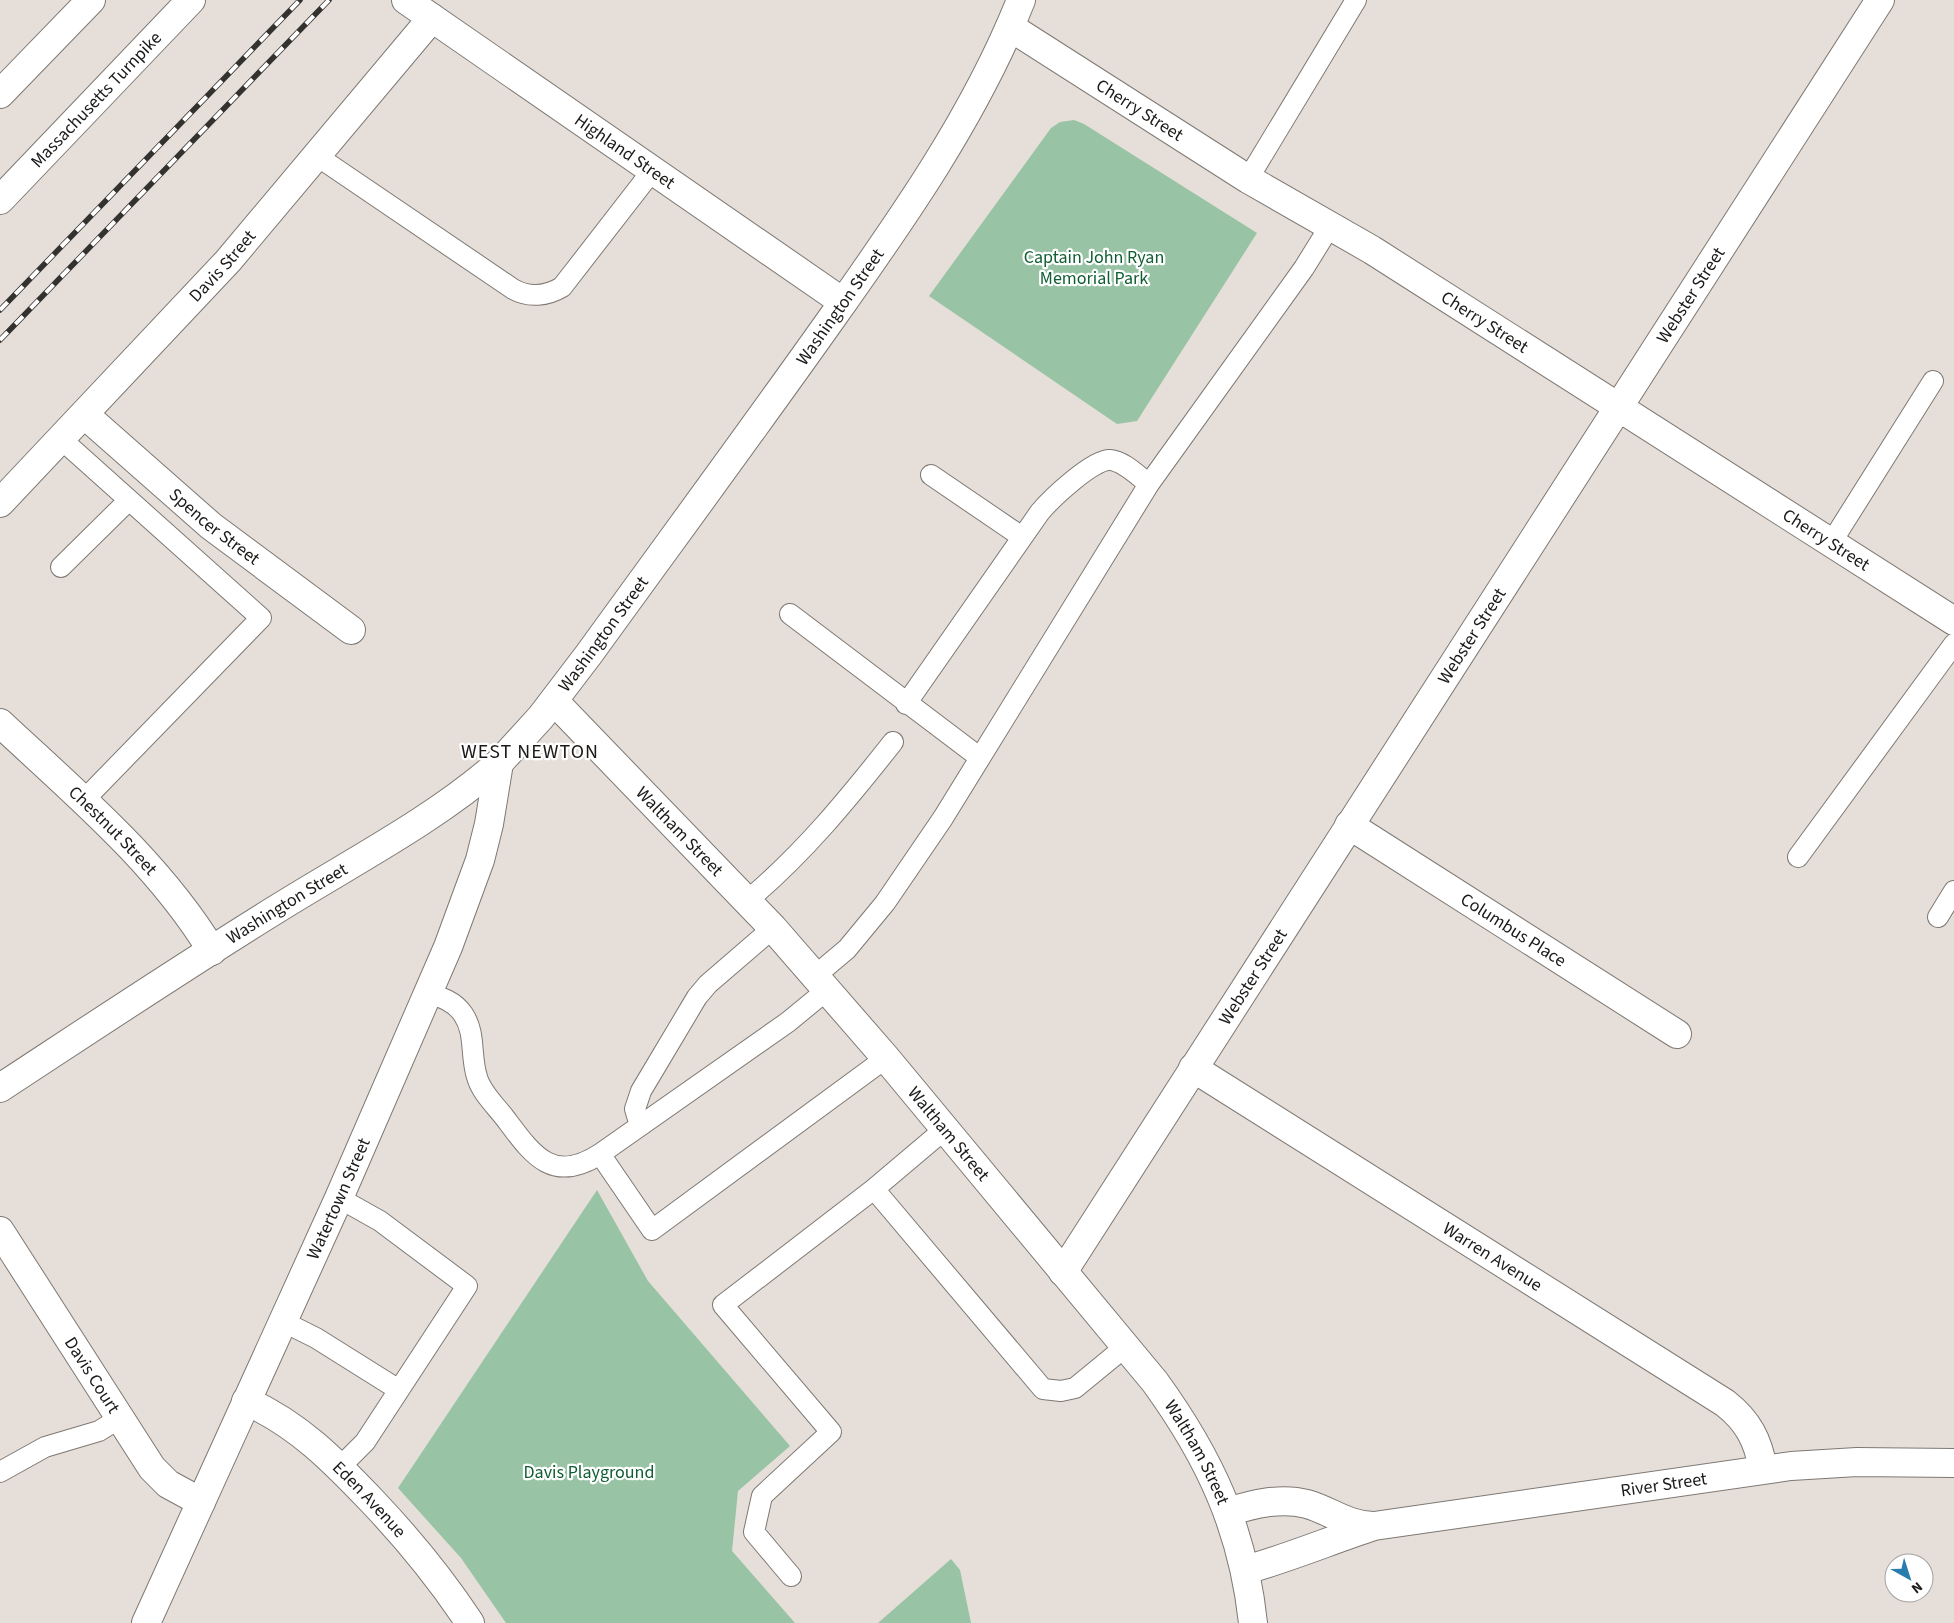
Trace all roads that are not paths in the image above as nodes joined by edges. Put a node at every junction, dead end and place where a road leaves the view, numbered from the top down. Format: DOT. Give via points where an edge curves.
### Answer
graph roads {
  1 [pos="91,0"];
  2 [pos="191,0"];
  3 [pos="406,0"];
  4 [pos="1021,0"];
  5 [pos="1356,0"];
  6 [pos="1880,0"];
  7 [pos="432,18"];
  8 [pos="1010,27"];
  9 [pos="0,94"];
  10 [pos="317,156"];
  11 [pos="652,171"];
  12 [pos="1248,180"];
  13 [pos="0,200"];
  14 [pos="1330,226"];
  15 [pos="843,302"];
  16 [pos="1933,381"];
  17 [pos="1618,406"];
  18 [pos="85,415"];
  19 [pos="61,439"];
  20 [pos="931,475"];
  21 [pos="1149,484"];
  22 [pos="129,500"];
  23 [pos="0,503"];
  24 [pos="1022,537"];
  25 [pos="1831,543"];
  26 [pos="61,567"];
  27 [pos="790,614"];
  28 [pos="1954,622"];
  29 [pos="351,630"];
  30 [pos="1954,644"];
  31 [pos="554,701"];
  32 [pos="906,704"];
  33 [pos="0,723"];
  34 [pos="893,742"];
  35 [pos="979,757"];
  36 [pos="499,763"];
  37 [pos="83,801"];
  38 [pos="1349,825"];
  39 [pos="1798,857"];
  40 [pos="1954,891"];
  41 [pos="748,900"];
  42 [pos="1938,917"];
  43 [pos="773,928"];
  44 [pos="212,951"];
  45 [pos="821,983"];
  46 [pos="427,993"];
  47 [pos="1677,1034"];
  48 [pos="886,1058"];
  49 [pos="1193,1068"];
  50 [pos="0,1088"];
  51 [pos="640,1126"];
  52 [pos="945,1129"];
  53 [pos="600,1154"];
  54 [pos="874,1189"];
  55 [pos="339,1198"];
  56 [pos="0,1231"];
  57 [pos="1063,1272"];
  58 [pos="282,1321"];
  59 [pos="1125,1347"];
  60 [pos="399,1390"];
  61 [pos="246,1401"];
  62 [pos="120,1418"];
  63 [pos="1954,1463"];
  64 [pos="340,1467"];
  65 [pos="1763,1469"];
  66 [pos="0,1472"];
  67 [pos="201,1502"];
  68 [pos="1228,1512"];
  69 [pos="1374,1526"];
  70 [pos="1245,1570"];
  71 [pos="791,1576"];
  72 [pos="146,1623"];
  73 [pos="470,1623"];
  74 [pos="1252,1623"];
  1 -- 9 [label="main road"];
  2 -- 13 [label="main road, Massachusetts Turnpike"];
  3 -- 7 [label="main road, Highland Street"];
  4 -- 8 [label="main road, Washington Street"];
  5 -- 12 [label="lane"];
  6 -- 17 [label="main road, Webster Street"];
  7 -- 10 [label="main road, Davis Street"];
  7 -- 11 [label="main road, Highland Street"];
  8 -- 12 [label="main road, Cherry Street"];
  8 -- 15 [label="main road, Washington Street" via="980,89 921,187"];
  10 -- 11 [label="lane" via="513,289 542,294 562,287"];
  10 -- 18 [label="main road, Davis Street" via="190,304"];
  11 -- 15 [label="main road, Highland Street"];
  12 -- 14 [label="main road, Cherry Street"];
  14 -- 17 [label="main road, Cherry Street"];
  14 -- 21 [label="lane" via="1304,268"];
  15 -- 31 [label="main road, Washington Street"];
  16 -- 25 [label="lane"];
  17 -- 25 [label="main road, Cherry Street"];
  17 -- 38 [label="main road, Webster Street"];
  18 -- 19 [label="main road, Davis Street"];
  18 -- 29 [label="main road, Spencer Street" via="211,526"];
  19 -- 22 [label="lane"];
  19 -- 23 [label="main road, Davis Street"];
  20 -- 24 [label="lane"];
  21 -- 24 [label="lane" via="1120,464 1103,461 1054,496"];
  21 -- 35 [label="lane"];
  22 -- 26 [label="lane"];
  22 -- 37 [label="lane" via="261,618"];
  24 -- 32 [label="lane"];
  25 -- 28 [label="main road, Cherry Street"];
  27 -- 32 [label="lane"];
  30 -- 39 [label="lane"];
  31 -- 36 [label="main road, Washington Street"];
  31 -- 41 [label="main road, Waltham Street"];
  32 -- 35 [label="lane"];
  33 -- 37 [label="main road, Chestnut Street"];
  34 -- 41 [label="lane" via="835,816"];
  35 -- 45 [label="lane" via="885,903"];
  36 -- 44 [label="main road, Washington Street" via="425,817"];
  36 -- 46 [label="main road, Watertown Street" via="480,860 466,902"];
  37 -- 44 [label="main road, Chestnut Street" via="166,886 191,916"];
  38 -- 47 [label="main road, Columbus Place"];
  38 -- 49 [label="main road, Webster Street"];
  40 -- 42 [label="lane"];
  41 -- 43 [label="main road, Waltham Street"];
  43 -- 45 [label="main road, Waltham Street"];
  43 -- 51 [label="lane" via="696,997 641,1091 634,1109"];
  44 -- 50 [label="main road, Washington Street"];
  45 -- 48 [label="main road, Waltham Street"];
  45 -- 51 [label="lane" via="788,1022"];
  46 -- 53 [label="lane" via="443,998 463,1014 472,1037 474,1068 479,1083 532,1152 546,1163 562,1168 581,1164"];
  46 -- 55 [label="main road, Watertown Street"];
  48 -- 52 [label="main road, Waltham Street"];
  48 -- 53 [label="lane" via="652,1230"];
  49 -- 57 [label="main road, Webster Street"];
  49 -- 65 [label="main road, Warren Avenue" via="1724,1403 1748,1424 1756,1439"];
  51 -- 53 [label="lane"];
  52 -- 54 [label="lane"];
  52 -- 57 [label="main road, Waltham Street"];
  54 -- 59 [label="lane" via="1043,1389 1060,1391 1075,1388"];
  54 -- 71 [label="lane" via="723,1305 831,1432 762,1496 754,1532"];
  55 -- 58 [label="main road, Watertown Street"];
  55 -- 60 [label="lane" via="380,1221 466,1286"];
  56 -- 62 [label="main road, Davis Court"];
  57 -- 59 [label="main road, Waltham Street"];
  58 -- 60 [label="lane" via="316,1338"];
  58 -- 61 [label="main road, Watertown Street"];
  59 -- 68 [label="main road, Waltham Street" via="1185,1424 1209,1466"];
  60 -- 64 [label="lane" via="365,1442"];
  61 -- 64 [label="main road, Eden Avenue" via="302,1432"];
  61 -- 67 [label="main road, Watertown Street"];
  62 -- 66 [label="lane" via="99,1431 45,1448"];
  62 -- 67 [label="main road, Davis Court" via="162,1479"];
  63 -- 65 [label="main road, River Street" via="1824,1462"];
  64 -- 73 [label="main road, Eden Avenue" via="422,1556"];
  65 -- 69 [label="main road, River Street"];
  67 -- 72 [label="main road, Watertown Street"];
  68 -- 69 [label="main road, River Street" via="1259,1503 1288,1501 1308,1504 1348,1522"];
  68 -- 70 [label="main road, Waltham Street"];
  69 -- 70 [label="main road, River Street"];
  70 -- 74 [label="main road, Waltham Street"];
}
